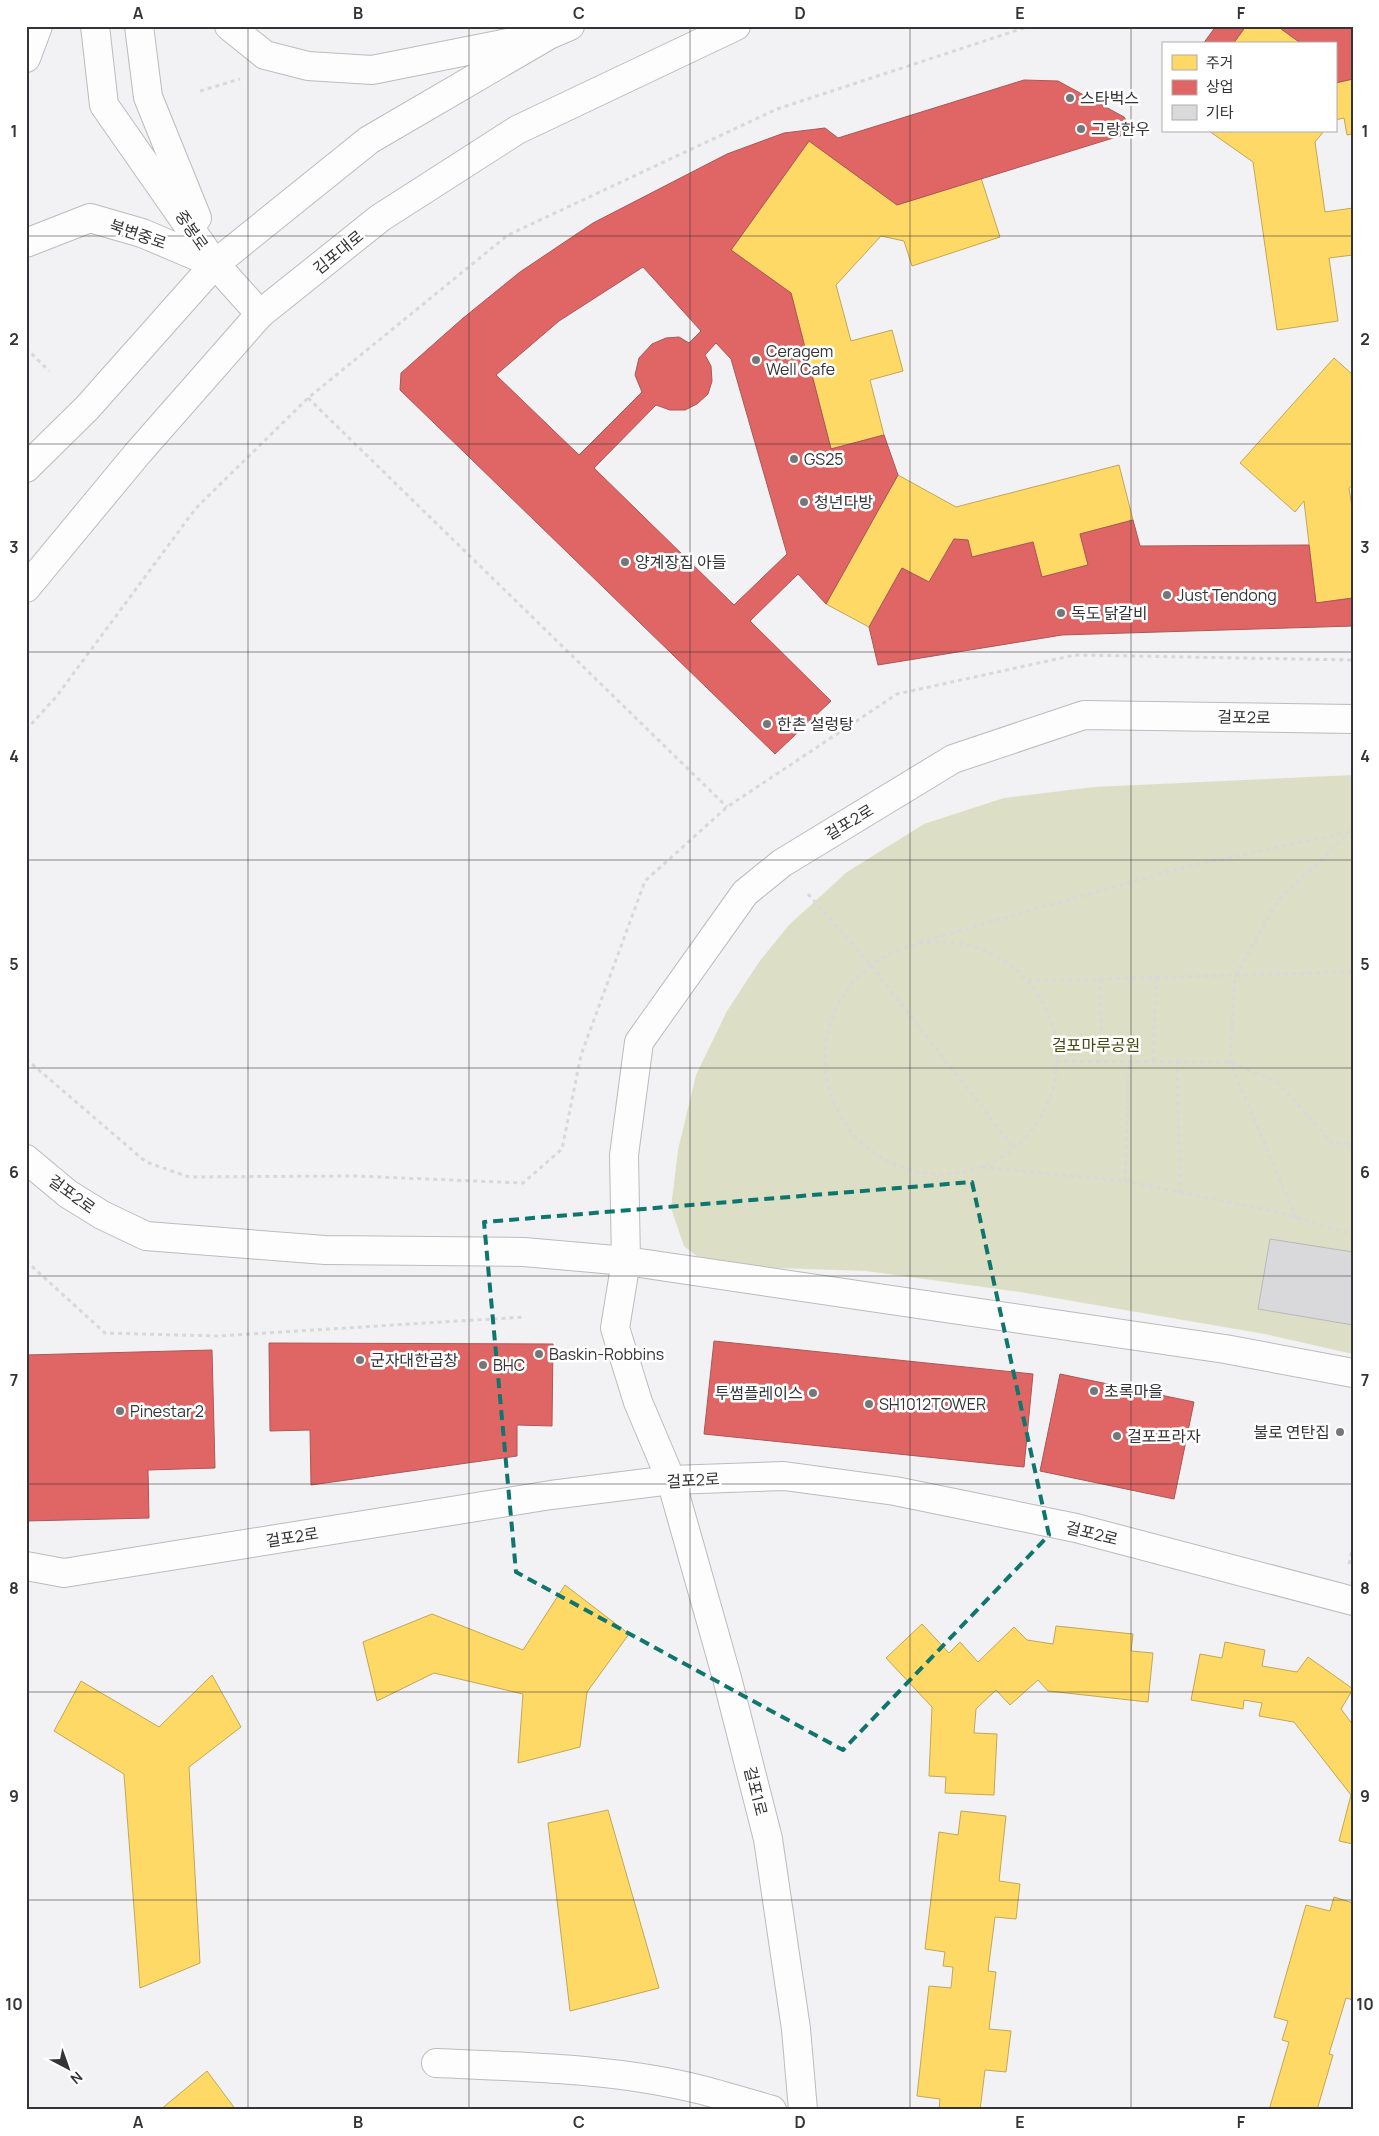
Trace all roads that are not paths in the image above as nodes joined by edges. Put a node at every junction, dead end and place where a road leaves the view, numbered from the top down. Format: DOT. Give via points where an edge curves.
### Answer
graph roads {
  1 [pos="38,26"];
  2 [pos="95,26"];
  3 [pos="139,26"];
  4 [pos="229,26"];
  5 [pos="736,26"];
  6 [pos="560,31"];
  7 [pos="26,58"];
  8 [pos="26,243"];
  9 [pos="215,264"];
  10 [pos="260,314"];
  11 [pos="26,468"];
  12 [pos="26,588"];
  13 [pos="1353,719"];
  14 [pos="26,1159"];
  15 [pos="626,1261"];
  16 [pos="1353,1372"];
  17 [pos="671,1480"];
  18 [pos="26,1566"];
  19 [pos="1353,1601"];
  20 [pos="436,2063"];
  21 [pos="772,2110"];
  22 [pos="803,2110"];
  1 -- 7 [label="street"];
  2 -- 9 [label="street, 중봉로" via="104,105"];
  3 -- 9 [label="street, 중봉로" via="148,97"];
  4 -- 6 [label="street" via="265,55 308,66 372,70"];
  5 -- 10 [label="street, 김포대로" via="518,130 380,218"];
  6 -- 9 [label="street" via="369,140"];
  8 -- 9 [label="street, 북변중로" via="90,218 142,233"];
  9 -- 10 [label="street, 북변중로"];
  9 -- 11 [label="street" via="87,408"];
  10 -- 12 [label="street, 김포대로" via="137,454"];
  13 -- 15 [label="street, 걸포2로" via="1084,714 953,759 782,863 745,893 638,1042 624,1155"];
  14 -- 15 [label="street, 걸포2로" via="68,1194 146,1236 325,1250 524,1252"];
  15 -- 16 [label="street, 걸포2로" via="1225,1349"];
  15 -- 17 [label="street, 걸포1로" via="615,1328 638,1402"];
  17 -- 18 [label="street, 걸포2로" via="551,1495 64,1573"];
  17 -- 19 [label="street, 걸포2로" via="784,1476 895,1491 1076,1528"];
  17 -- 22 [label="street, 걸포1로" via="768,1839 796,2029"];
  20 -- 21 [label="street" via="553,2068 619,2075 700,2090"];
}
